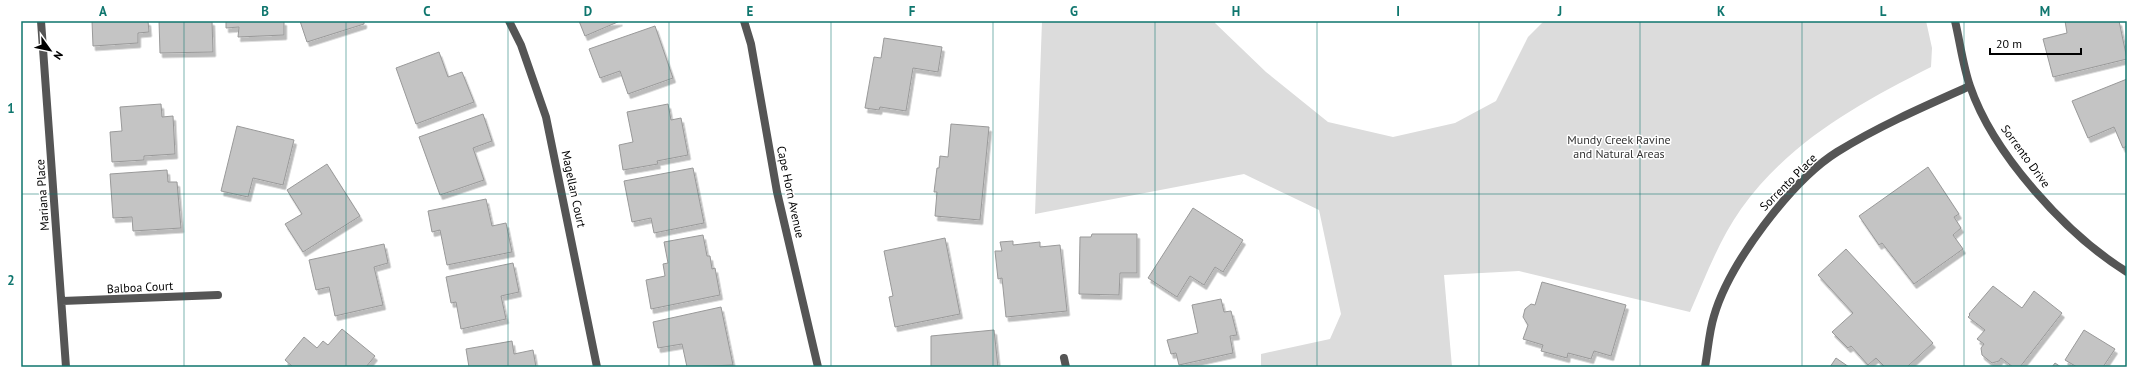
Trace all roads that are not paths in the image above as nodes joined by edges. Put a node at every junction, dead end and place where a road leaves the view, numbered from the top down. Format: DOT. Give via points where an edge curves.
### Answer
graph roads {
  1 [pos="41,21"];
  2 [pos="509,21"];
  3 [pos="744,21"];
  4 [pos="1955,21"];
  5 [pos="1970,86"];
  6 [pos="2127,272"];
  7 [pos="218,295"];
  8 [pos="62,301"];
  9 [pos="1064,358"];
  10 [pos="66,367"];
  11 [pos="597,367"];
  12 [pos="818,367"];
  13 [pos="1066,367"];
  14 [pos="1705,367"];
  1 -- 8 [label="street, Mariana Place"];
  2 -- 11 [label="street, Magellan Court" via="521,45 546,117"];
  3 -- 12 [label="street, Cape Horn Avenue" via="751,44 777,192"];
  4 -- 5 [label="street, Sorrento Drive"];
  5 -- 6 [label="street, Sorrento Drive" via="2002,147 2025,179 2096,252"];
  5 -- 14 [label="street, Sorrento Place" via="1882,126 1836,152 1803,181 1770,217 1735,267 1714,316"];
  7 -- 8 [label="street, Balboa Court"];
  8 -- 10 [label="street, Mariana Place"];
  9 -- 13 [label="street"];
}
